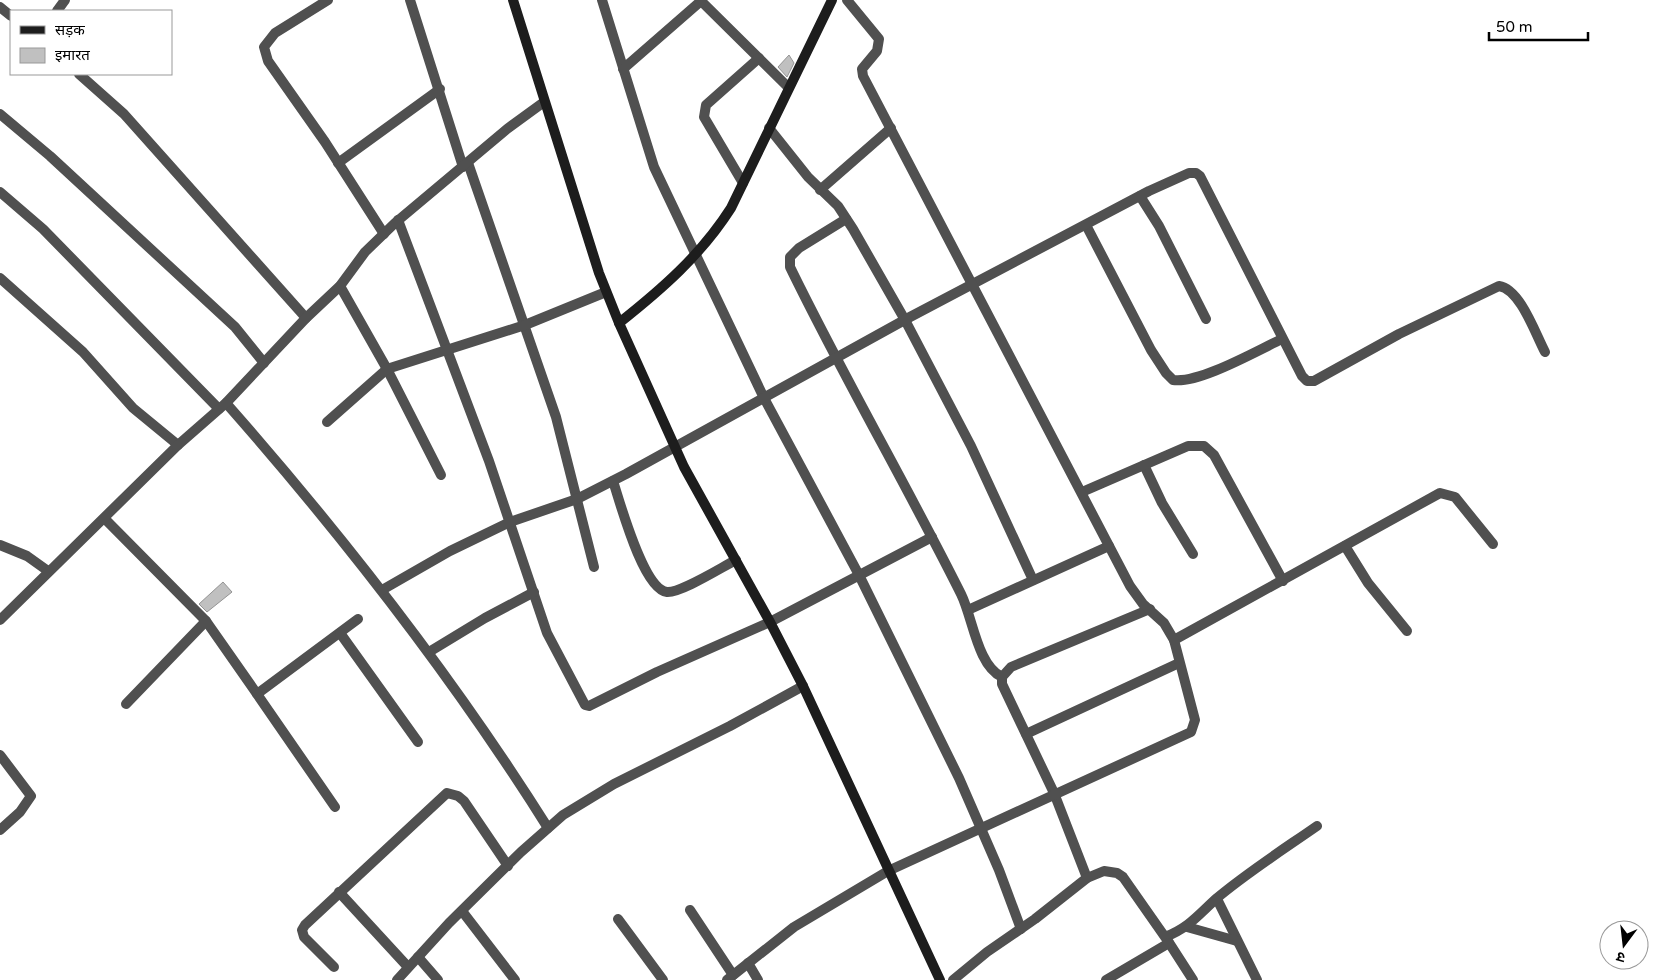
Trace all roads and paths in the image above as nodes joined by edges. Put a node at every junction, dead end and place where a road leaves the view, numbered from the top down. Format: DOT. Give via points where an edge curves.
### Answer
graph roads {
  1 [pos="66,0"];
  2 [pos="328,0"];
  3 [pos="410,0"];
  4 [pos="513,0"];
  5 [pos="602,0"];
  6 [pos="832,0"];
  7 [pos="847,0"];
  8 [pos="700,1"];
  9 [pos="0,7"];
  10 [pos="58,10"];
  11 [pos="10,15"];
  12 [pos="759,58"];
  13 [pos="623,69"];
  14 [pos="80,75"];
  15 [pos="788,87"];
  16 [pos="440,89"];
  17 [pos="544,102"];
  18 [pos="0,114"];
  19 [pos="769,128"];
  20 [pos="891,128"];
  21 [pos="338,163"];
  22 [pos="466,165"];
  23 [pos="742,184"];
  24 [pos="820,190"];
  25 [pos="0,192"];
  26 [pos="1140,196"];
  27 [pos="846,219"];
  28 [pos="398,220"];
  29 [pos="1086,225"];
  30 [pos="384,234"];
  31 [pos="695,256"];
  32 [pos="0,278"];
  33 [pos="974,285"];
  34 [pos="340,286"];
  35 [pos="606,292"];
  36 [pos="306,318"];
  37 [pos="1206,319"];
  38 [pos="905,320"];
  39 [pos="619,324"];
  40 [pos="524,325"];
  41 [pos="1282,339"];
  42 [pos="446,350"];
  43 [pos="1545,352"];
  44 [pos="835,359"];
  45 [pos="264,363"];
  46 [pos="387,369"];
  47 [pos="764,398"];
  48 [pos="223,406"];
  49 [pos="327,422"];
  50 [pos="178,445"];
  51 [pos="676,448"];
  52 [pos="1144,465"];
  53 [pos="441,475"];
  54 [pos="613,481"];
  55 [pos="1082,492"];
  56 [pos="577,499"];
  57 [pos="105,519"];
  58 [pos="510,522"];
  59 [pos="932,537"];
  60 [pos="1493,544"];
  61 [pos="0,545"];
  62 [pos="1108,546"];
  63 [pos="1345,546"];
  64 [pos="1193,554"];
  65 [pos="736,560"];
  66 [pos="594,567"];
  67 [pos="48,571"];
  68 [pos="859,575"];
  69 [pos="1033,580"];
  70 [pos="1283,581"];
  71 [pos="382,590"];
  72 [pos="534,592"];
  73 [pos="1150,609"];
  74 [pos="968,610"];
  75 [pos="358,619"];
  76 [pos="0,620"];
  77 [pos="206,621"];
  78 [pos="770,622"];
  79 [pos="1407,631"];
  80 [pos="340,633"];
  81 [pos="1174,640"];
  82 [pos="429,652"];
  83 [pos="1179,663"];
  84 [pos="1002,677"];
  85 [pos="803,686"];
  86 [pos="257,694"];
  87 [pos="126,704"];
  88 [pos="1026,734"];
  89 [pos="418,742"];
  90 [pos="0,755"];
  91 [pos="1054,793"];
  92 [pos="335,807"];
  93 [pos="1318,826"];
  94 [pos="548,828"];
  95 [pos="981,828"];
  96 [pos="0,830"];
  97 [pos="508,866"];
  98 [pos="888,871"];
  99 [pos="1087,878"];
  100 [pos="339,892"];
  101 [pos="1217,899"];
  102 [pos="690,910"];
  103 [pos="462,911"];
  104 [pos="618,919"];
  105 [pos="1187,927"];
  106 [pos="1021,929"];
  107 [pos="1167,940"];
  108 [pos="1238,941"];
  109 [pos="418,957"];
  110 [pos="748,963"];
  111 [pos="334,967"];
  112 [pos="408,968"];
  113 [pos="730,978"];
  114 [pos="397,980"];
  115 [pos="438,980"];
  116 [pos="515,980"];
  117 [pos="663,980"];
  118 [pos="758,980"];
  119 [pos="940,980"];
  120 [pos="953,980"];
  121 [pos="1107,980"];
  122 [pos="1193,980"];
  123 [pos="1256,980"];
  1 -- 10 [label="street"];
  2 -- 21 [label="street" via="275,34 264,47 264,52"];
  3 -- 16 [label="street"];
  4 -- 17 [label="street"];
  5 -- 13 [label="street"];
  6 -- 15 [label="street"];
  7 -- 20 [label="street" via="879,39 877,51 862,71"];
  8 -- 12 [label="street"];
  8 -- 13 [label="street"];
  9 -- 11 [label="street"];
  12 -- 15 [label="street"];
  12 -- 23 [label="street" via="704,110 704,117"];
  13 -- 31 [label="street" via="654,167"];
  14 -- 36 [label="street" via="124,114"];
  15 -- 19 [label="street"];
  16 -- 21 [label="street"];
  16 -- 22 [label="street"];
  17 -- 22 [label="street"];
  17 -- 35 [label="street"];
  18 -- 45 [label="street" via="50,156 234,327"];
  19 -- 23 [label="street"];
  19 -- 24 [label="street"];
  20 -- 24 [label="street"];
  20 -- 33 [label="street"];
  21 -- 30 [label="street"];
  22 -- 28 [label="street"];
  22 -- 40 [label="street"];
  23 -- 31 [label="street" via="721,224"];
  24 -- 27 [label="street" via="838,206"];
  25 -- 48 [label="street" via="43,229"];
  26 -- 29 [label="street"];
  26 -- 37 [label="street" via="1159,226"];
  26 -- 41 [label="street" via="1180,175 1193,172 1200,176"];
  27 -- 38 [label="street"];
  27 -- 44 [label="street" via="799,248 790,261 790,267"];
  28 -- 30 [label="street"];
  28 -- 42 [label="street"];
  29 -- 33 [label="street"];
  29 -- 41 [label="street" via="1151,350 1173,380 1222,368"];
  30 -- 34 [label="street" via="365,252"];
  31 -- 39 [label="street"];
  31 -- 47 [label="street"];
  32 -- 50 [label="street" via="83,352 133,408"];
  33 -- 38 [label="street"];
  33 -- 55 [label="street"];
  34 -- 36 [label="street"];
  34 -- 46 [label="street"];
  35 -- 39 [label="street"];
  35 -- 40 [label="street"];
  36 -- 45 [label="street"];
  38 -- 44 [label="street"];
  38 -- 69 [label="street" via="971,446"];
  39 -- 51 [label="street"];
  40 -- 42 [label="street"];
  40 -- 56 [label="street" via="556,417"];
  41 -- 43 [label="street" via="1302,376 1314,381 1398,334 1499,286 1508,288 1517,297"];
  42 -- 46 [label="street"];
  42 -- 58 [label="street"];
  44 -- 47 [label="street"];
  44 -- 59 [label="street"];
  45 -- 48 [label="street"];
  46 -- 49 [label="street"];
  46 -- 53 [label="street"];
  47 -- 51 [label="street"];
  47 -- 68 [label="street"];
  48 -- 50 [label="street"];
  48 -- 71 [label="street" via="303,490"];
  50 -- 57 [label="street"];
  51 -- 54 [label="street"];
  51 -- 65 [label="street"];
  52 -- 55 [label="street"];
  52 -- 64 [label="street" via="1162,503"];
  52 -- 70 [label="street" via="1188,446 1197,444 1208,448"];
  54 -- 56 [label="street"];
  54 -- 65 [label="street" via="646,572 659,589 670,592"];
  55 -- 62 [label="street"];
  56 -- 58 [label="street"];
  56 -- 66 [label="street"];
  57 -- 67 [label="street"];
  57 -- 77 [label="street"];
  58 -- 71 [label="street"];
  58 -- 72 [label="street"];
  59 -- 68 [label="street"];
  59 -- 74 [label="street"];
  60 -- 63 [label="street" via="1455,497 1446,493 1434,496"];
  61 -- 67 [label="street" via="26,556"];
  62 -- 69 [label="street"];
  62 -- 73 [label="street" via="1137,597"];
  63 -- 70 [label="street"];
  63 -- 79 [label="street" via="1368,583"];
  65 -- 78 [label="street"];
  67 -- 76 [label="street"];
  68 -- 78 [label="street"];
  68 -- 95 [label="street"];
  69 -- 74 [label="street"];
  70 -- 81 [label="street"];
  71 -- 82 [label="street"];
  72 -- 78 [label="street" via="547,633 587,706"];
  72 -- 82 [label="street"];
  73 -- 81 [label="street" via="1164,622"];
  73 -- 84 [label="street" via="1011,667"];
  74 -- 84 [label="street" via="986,663"];
  75 -- 80 [label="street"];
  77 -- 86 [label="street"];
  77 -- 87 [label="street"];
  78 -- 85 [label="street"];
  80 -- 86 [label="street"];
  80 -- 89 [label="street"];
  81 -- 83 [label="street"];
  82 -- 94 [label="street" via="503,756"];
  83 -- 88 [label="street"];
  83 -- 91 [label="street" via="1195,720 1191,732"];
  84 -- 88 [label="street" via="1002,684"];
  85 -- 94 [label="street" via="614,784"];
  85 -- 98 [label="street"];
  86 -- 92 [label="street"];
  88 -- 91 [label="street"];
  90 -- 96 [label="street" via="31,796 20,812"];
  91 -- 95 [label="street"];
  91 -- 99 [label="street"];
  93 -- 101 [label="street"];
  94 -- 97 [label="street"];
  95 -- 98 [label="street"];
  95 -- 106 [label="street"];
  97 -- 100 [label="street" via="464,800 447,792"];
  97 -- 103 [label="street"];
  98 -- 110 [label="street" via="794,927"];
  98 -- 119 [label="street"];
  99 -- 106 [label="street"];
  99 -- 107 [label="street" via="1104,871 1123,877"];
  100 -- 111 [label="street" via="302,930 311,946"];
  100 -- 112 [label="street"];
  101 -- 105 [label="street"];
  101 -- 108 [label="street"];
  102 -- 113 [label="street"];
  103 -- 109 [label="street"];
  103 -- 116 [label="street"];
  104 -- 117 [label="street"];
  105 -- 107 [label="street"];
  105 -- 108 [label="street"];
  106 -- 120 [label="street"];
  107 -- 121 [label="street"];
  107 -- 122 [label="street"];
  108 -- 123 [label="street"];
  109 -- 112 [label="street"];
  109 -- 115 [label="street"];
  110 -- 113 [label="street"];
  110 -- 118 [label="street"];
  112 -- 114 [label="street"];
}
